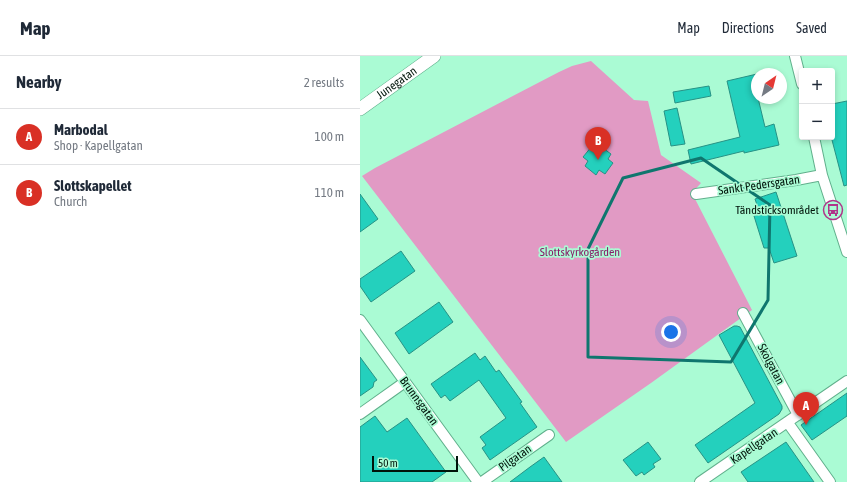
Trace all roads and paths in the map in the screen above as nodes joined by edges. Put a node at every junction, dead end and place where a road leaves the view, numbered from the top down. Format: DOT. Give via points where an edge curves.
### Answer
graph roads {
  1 [pos="434,56"];
  2 [pos="795,56"];
  3 [pos="799,72"];
  4 [pos="360,109"];
  5 [pos="815,140"];
  6 [pos="822,175"];
  7 [pos="696,194"];
  8 [pos="847,252"];
  9 [pos="743,313"];
  10 [pos="360,320"];
  11 [pos="405,382"];
  12 [pos="847,382"];
  13 [pos="360,414"];
  14 [pos="798,415"];
  15 [pos="788,423"];
  16 [pos="549,435"];
  17 [pos="478,482"];
  18 [pos="482,482"];
  19 [pos="700,482"];
  20 [pos="830,482"];
  1 -- 4 [label="street, Junegatan"];
  2 -- 3 [label="street"];
  5 -- 6 [label="street"];
  6 -- 7 [label="street, Sankt Pedersgatan"];
  6 -- 8 [label="street"];
  9 -- 14 [label="street, Skolgatan"];
  10 -- 11 [label="street, Brunnsgatan"];
  11 -- 13 [label="street"];
  11 -- 17 [label="street, Brunnsgatan"];
  12 -- 14 [label="street, Kapellgatan"];
  14 -- 15 [label="street, Kapellgatan"];
  15 -- 19 [label="street, Kapellgatan"];
  15 -- 20 [label="street"];
  16 -- 18 [label="street, Pilgatan"];
}
